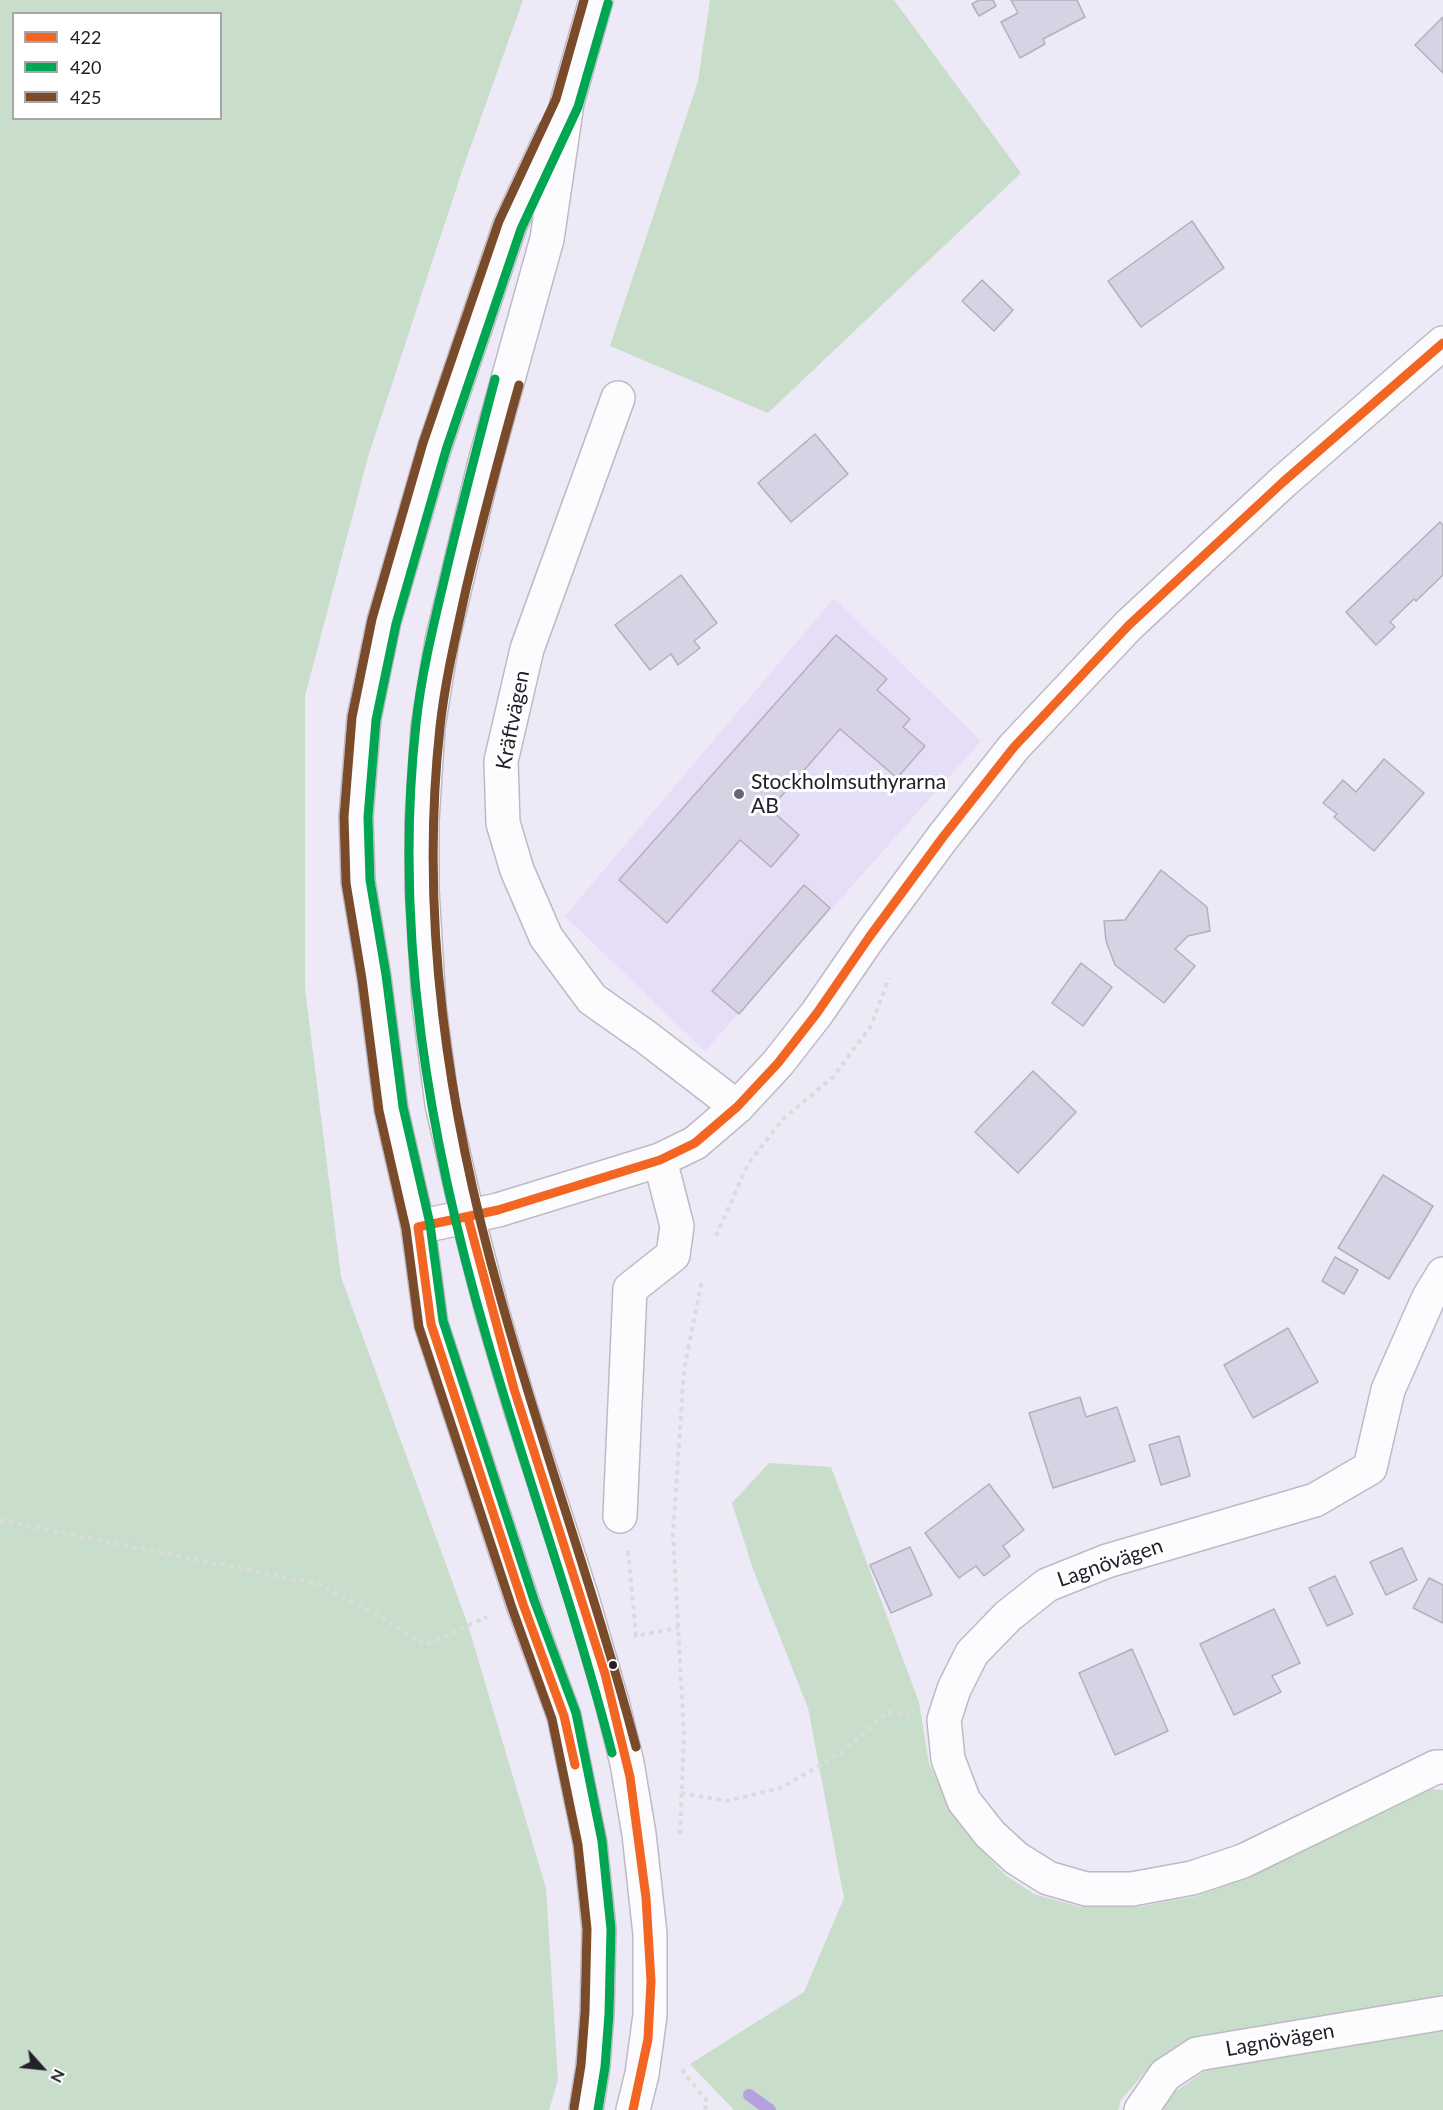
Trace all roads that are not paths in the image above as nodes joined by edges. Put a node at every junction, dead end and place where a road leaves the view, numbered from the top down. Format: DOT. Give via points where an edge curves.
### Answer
graph roads {
  1 [pos="596,0"];
  2 [pos="567,104"];
  3 [pos="1443,343"];
  4 [pos="618,398"];
  5 [pos="737,1107"];
  6 [pos="660,1160"];
  7 [pos="468,1218"];
  8 [pos="418,1227"];
  9 [pos="1443,1274"];
  10 [pos="620,1516"];
  11 [pos="1441,1766"];
  12 [pos="1443,2013"];
  13 [pos="586,2110"];
  14 [pos="633,2110"];
  15 [pos="1141,2110"];
  1 -- 2 [label="main road"];
  2 -- 7 [label="main road" via="547,239 466,540 442,642 428,728 422,889 425,959 442,1104"];
  2 -- 8 [label="main road" via="510,225 435,446 384,621 364,718 356,817 358,881 391,1109"];
  3 -- 5 [label="main road" via="1283,482 1129,625 1014,747 883,918 817,1013"];
  4 -- 5 [label="main road, Kräftvägen" via="527,649 501,761 503,823 517,870 546,937 591,999"];
  5 -- 6 [label="main road" via="695,1143"];
  6 -- 7 [label="main road"];
  6 -- 10 [label="main road" via="677,1226 674,1255 630,1289"];
  7 -- 8 [label="main road"];
  7 -- 14 [label="main road" via="496,1326 582,1598 627,1763 650,1934 650,2015"];
  8 -- 13 [label="main road" via="431,1324 564,1716 577,1773 590,1843 599,1929 597,2013"];
  9 -- 11 [label="main road, Lagnövägen" via="1388,1390 1370,1468 1315,1500 1107,1561 1047,1585 1008,1616 972,1653 944,1720 948,1760 964,1801 990,1834 1016,1858 1048,1878 1086,1889 1132,1889 1192,1878 1243,1861"];
  12 -- 15 [label="main road, Lagnövägen" via="1197,2054 1165,2075"];
}
